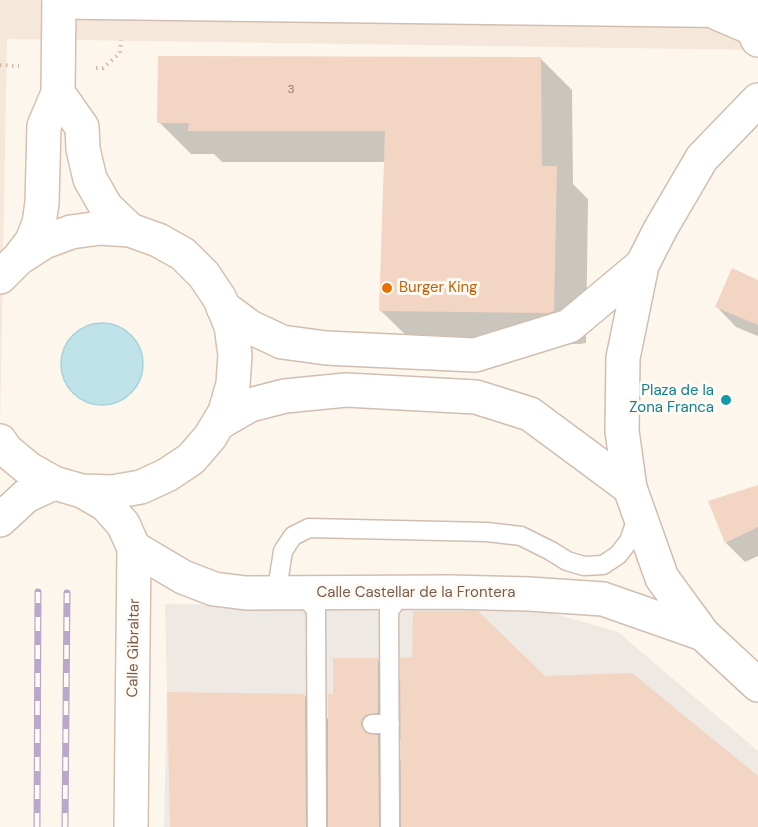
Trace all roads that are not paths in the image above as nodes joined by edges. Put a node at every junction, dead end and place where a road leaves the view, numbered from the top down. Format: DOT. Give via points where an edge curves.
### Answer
graph roads {
  1 [pos="59,1"];
  2 [pos="246,2"];
  3 [pos="523,4"];
  4 [pos="710,10"];
  5 [pos="758,11"];
  6 [pos="758,40"];
  7 [pos="58,93"];
  8 [pos="755,100"];
  9 [pos="130,230"];
  10 [pos="642,265"];
  11 [pos="10,267"];
  12 [pos="223,307"];
  13 [pos="219,423"];
  14 [pos="0,441"];
  15 [pos="68,487"];
  16 [pos="633,497"];
  17 [pos="0,520"];
  18 [pos="134,548"];
  19 [pos="414,592"];
  20 [pos="294,593"];
  21 [pos="703,634"];
  22 [pos="758,685"];
  23 [pos="131,827"];
  24 [pos="317,827"];
  25 [pos="390,827"];
  1 -- 2 [label="street"];
  1 -- 7 [label="street"];
  2 -- 3 [label="street"];
  3 -- 4 [label="street"];
  4 -- 5 [label="street"];
  4 -- 6 [label="street" via="752,28"];
  7 -- 9 [label="street" via="82,127 90,178 106,207"];
  7 -- 11 [label="street" via="44,126 39,222 32,242"];
  8 -- 10 [label="street" via="702,158"];
  9 -- 11 [label="street" via="100,228 71,232 44,242"];
  9 -- 12 [label="street" via="183,254 204,275"];
  10 -- 12 [label="street" via="569,326 475,355 326,348 282,342 250,327"];
  10 -- 16 [label="street" via="623,358 622,431"];
  12 -- 13 [label="street" via="236,355 233,384"];
  13 -- 15 [label="street" via="191,459 167,476 141,487 112,492"];
  13 -- 16 [label="street" via="250,405 285,396 346,390 476,397 530,414"];
  14 -- 15 [label="street, Calle Gibraltar" via="28,469"];
  15 -- 17 [label="street" via="26,496"];
  15 -- 18 [label="street, Calle Gibraltar" via="105,504 123,524"];
  16 -- 20 [label="lane" via="635,524 629,541 603,565 584,566 567,561 521,536 309,528 293,536 283,551 278,583"];
  16 -- 21 [label="street" via="662,578"];
  18 -- 20 [label="street, Calle Castellar de la Frontera" via="183,577 214,589"];
  18 -- 23 [label="street, Calle Gibraltar"];
  19 -- 20 [label="street, Calle Castellar de la Frontera"];
  19 -- 21 [label="street, Calle Castellar de la Frontera" via="603,599"];
  19 -- 25 [label="lane" via="396,601 389,611 381,724"];
  20 -- 24 [label="lane" via="316,610 325,723"];
  21 -- 22 [label="street"];
}
